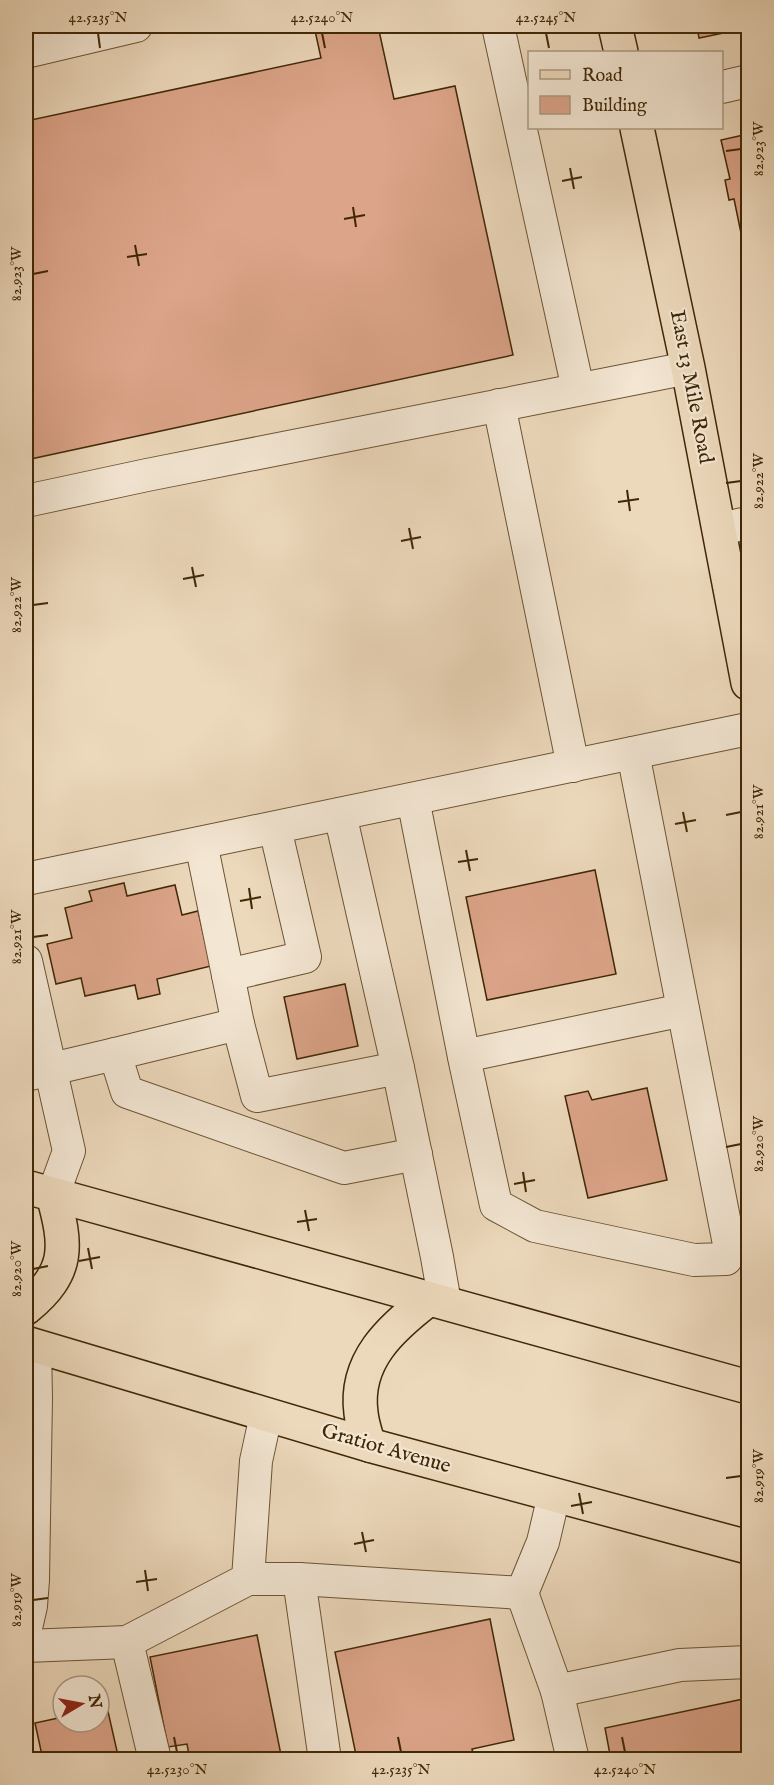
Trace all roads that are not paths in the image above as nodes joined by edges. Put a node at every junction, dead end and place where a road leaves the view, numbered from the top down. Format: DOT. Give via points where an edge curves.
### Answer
graph roads {
  1 [pos="136,26"];
  2 [pos="498,26"];
  3 [pos="615,26"];
  4 [pos="621,51"];
  5 [pos="26,52"];
  6 [pos="748,81"];
  7 [pos="723,87"];
  8 [pos="637,129"];
  9 [pos="688,368"];
  10 [pos="578,389"];
  11 [pos="499,405"];
  12 [pos="26,501"];
  13 [pos="734,526"];
  14 [pos="748,683"];
  15 [pos="748,729"];
  16 [pos="633,753"];
  17 [pos="573,766"];
  18 [pos="413,799"];
  19 [pos="340,814"];
  20 [pos="275,828"];
  21 [pos="201,843"];
  22 [pos="26,879"];
  23 [pos="26,961"];
  24 [pos="228,975"];
  25 [pos="684,1010"];
  26 [pos="238,1024"];
  27 [pos="115,1054"];
  28 [pos="464,1056"];
  29 [pos="398,1068"];
  30 [pos="38,1072"];
  31 [pos="416,1154"];
  32 [pos="39,1191"];
  33 [pos="437,1301"];
  34 [pos="26,1308"];
  35 [pos="30,1344"];
  36 [pos="748,1387"];
  37 [pos="266,1415"];
  38 [pos="369,1445"];
  39 [pos="554,1495"];
  40 [pos="748,1547"];
  41 [pos="248,1579"];
  42 [pos="299,1579"];
  43 [pos="522,1593"];
  44 [pos="26,1628"];
  45 [pos="127,1642"];
  46 [pos="26,1646"];
  47 [pos="748,1662"];
  48 [pos="557,1691"];
  49 [pos="155,1760"];
  50 [pos="325,1760"];
  51 [pos="573,1760"];
  1 -- 5 [label="street"];
  2 -- 10 [label="street"];
  3 -- 4 [label="main road"];
  6 -- 7 [label="street"];
  8 -- 9 [label="main road, East 13 Mile Road"];
  9 -- 10 [label="street"];
  9 -- 13 [label="main road, East 13 Mile Road"];
  10 -- 11 [label="street"];
  11 -- 12 [label="street"];
  11 -- 17 [label="street"];
  13 -- 14 [label="main road, East 13 Mile Road"];
  15 -- 16 [label="street"];
  16 -- 17 [label="street"];
  16 -- 25 [label="street"];
  17 -- 18 [label="street"];
  18 -- 19 [label="street"];
  18 -- 28 [label="street"];
  19 -- 20 [label="street"];
  19 -- 29 [label="street"];
  20 -- 21 [label="street"];
  20 -- 24 [label="street" via="305,957"];
  21 -- 22 [label="street"];
  21 -- 24 [label="street"];
  23 -- 30 [label="street"];
  24 -- 26 [label="street"];
  25 -- 28 [label="street"];
  25 -- 28 [label="street" via="729,1244 726,1259 694,1260 536,1226 496,1205"];
  26 -- 27 [label="street"];
  26 -- 29 [label="street" via="257,1096"];
  27 -- 30 [label="street"];
  27 -- 31 [label="street" via="127,1092 344,1168"];
  29 -- 31 [label="street"];
  30 -- 32 [label="street" via="69,1151"];
  31 -- 33 [label="street" via="437,1257"];
  32 -- 33 [label="main road"];
  32 -- 34 [label="main road" via="60,1221 61,1264 52,1281"];
  33 -- 36 [label="main road"];
  33 -- 38 [label="main road" via="401,1320 380,1342 366,1368 360,1389"];
  35 -- 37 [label="main road, Gratiot Avenue"];
  35 -- 44 [label="street" via="36,1398 33,1580"];
  37 -- 38 [label="main road, Gratiot Avenue"];
  37 -- 41 [label="street" via="256,1461"];
  38 -- 39 [label="main road, Gratiot Avenue"];
  39 -- 40 [label="main road, Gratiot Avenue"];
  39 -- 43 [label="street" via="543,1542"];
  41 -- 42 [label="street"];
  41 -- 45 [label="street"];
  42 -- 43 [label="street"];
  42 -- 50 [label="street"];
  43 -- 48 [label="street"];
  45 -- 46 [label="street"];
  45 -- 49 [label="street"];
  47 -- 48 [label="street" via="680,1665"];
  48 -- 51 [label="street"];
}
